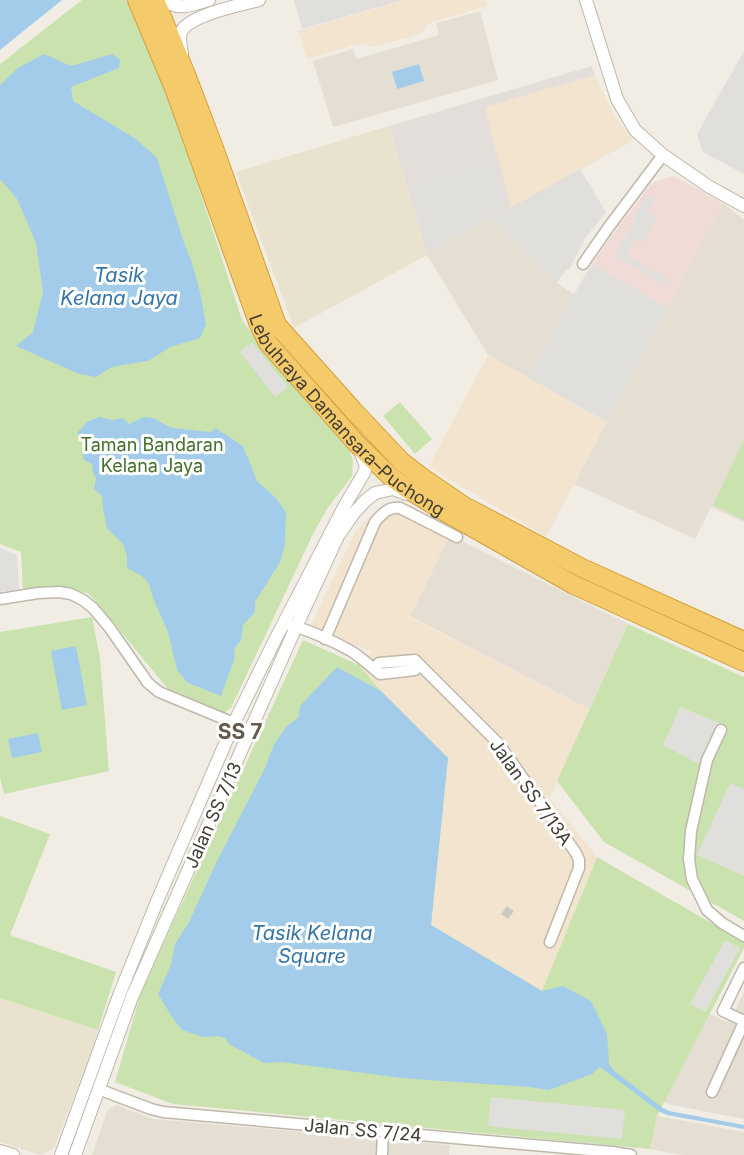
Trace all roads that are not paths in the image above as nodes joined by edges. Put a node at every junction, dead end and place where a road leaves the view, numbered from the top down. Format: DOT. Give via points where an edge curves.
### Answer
graph roads {
  1 [pos="137,0"];
  2 [pos="155,0"];
  3 [pos="164,0"];
  4 [pos="209,0"];
  5 [pos="259,0"];
  6 [pos="586,0"];
  7 [pos="182,55"];
  8 [pos="187,76"];
  9 [pos="663,155"];
  10 [pos="725,195"];
  11 [pos="744,197"];
  12 [pos="744,206"];
  13 [pos="583,264"];
  14 [pos="357,444"];
  15 [pos="445,512"];
  16 [pos="457,537"];
  17 [pos="0,599"];
  18 [pos="289,626"];
  19 [pos="325,639"];
  20 [pos="744,641"];
  21 [pos="744,662"];
  22 [pos="234,723"];
  23 [pos="721,730"];
  24 [pos="744,936"];
  25 [pos="550,942"];
  26 [pos="744,968"];
  27 [pos="744,1022"];
  28 [pos="109,1058"];
  29 [pos="96,1059"];
  30 [pos="98,1089"];
  31 [pos="712,1092"];
  32 [pos="383,1131"];
  33 [pos="0,1151"];
  34 [pos="13,1155"];
  35 [pos="61,1155"];
  36 [pos="75,1155"];
  37 [pos="382,1155"];
  38 [pos="632,1155"];
  1 -- 14 [label="highway, Lebuhraya Damansara–Puchong" via="174,88 259,325 268,343"];
  2 -- 8 [label="highway, Lebuhraya Damansara–Puchong"];
  3 -- 4 [label="street" via="184,7"];
  3 -- 7 [label="highway"];
  5 -- 7 [label="street" via="193,21 180,36"];
  6 -- 9 [label="street" via="616,99 635,130"];
  7 -- 8 [label="highway"];
  8 -- 20 [label="highway, Lebuhraya Damansara–Puchong" via="278,325 402,462 464,506 582,568"];
  9 -- 10 [label="street"];
  9 -- 13 [label="street"];
  10 -- 11 [label="street"];
  10 -- 12 [label="street"];
  14 -- 15 [label="highway, Lebuhraya Damansara–Puchong" via="390,476"];
  14 -- 18 [label="street, Jalan SS 7/13" via="366,466 364,473"];
  15 -- 18 [label="street, Jalan SS 7/13" via="393,489 370,496 338,536"];
  15 -- 21 [label="highway, Lebuhraya Damansara–Puchong" via="574,585"];
  16 -- 19 [label="street" via="400,507 388,509 375,522"];
  17 -- 22 [label="street" via="59,592 83,600 159,692"];
  18 -- 19 [label="street, Jalan SS 7/13A"];
  18 -- 22 [label="street, Jalan SS 7/13"];
  18 -- 28 [label="street, Jalan SS 7/13"];
  19 -- 25 [label="street, Jalan SS 7/13A" via="353,652 380,674 415,670 420,664 499,744 579,860"];
  22 -- 29 [label="street, Jalan SS 7/13" via="158,899"];
  23 -- 24 [label="street" via="703,777 689,859 692,879 707,910"];
  26 -- 27 [label="street" via="723,1011"];
  27 -- 31 [label="street"];
  28 -- 29 [label="street"];
  28 -- 30 [label="street, Jalan SS 7/13"];
  29 -- 35 [label="street, Jalan SS 7/13"];
  30 -- 32 [label="street, Jalan SS 7/24" via="163,1113"];
  30 -- 36 [label="street, Jalan SS 7/13"];
  32 -- 37 [label="street"];
  32 -- 38 [label="street, Jalan SS 7/24"];
  33 -- 34 [label="street"];
}
